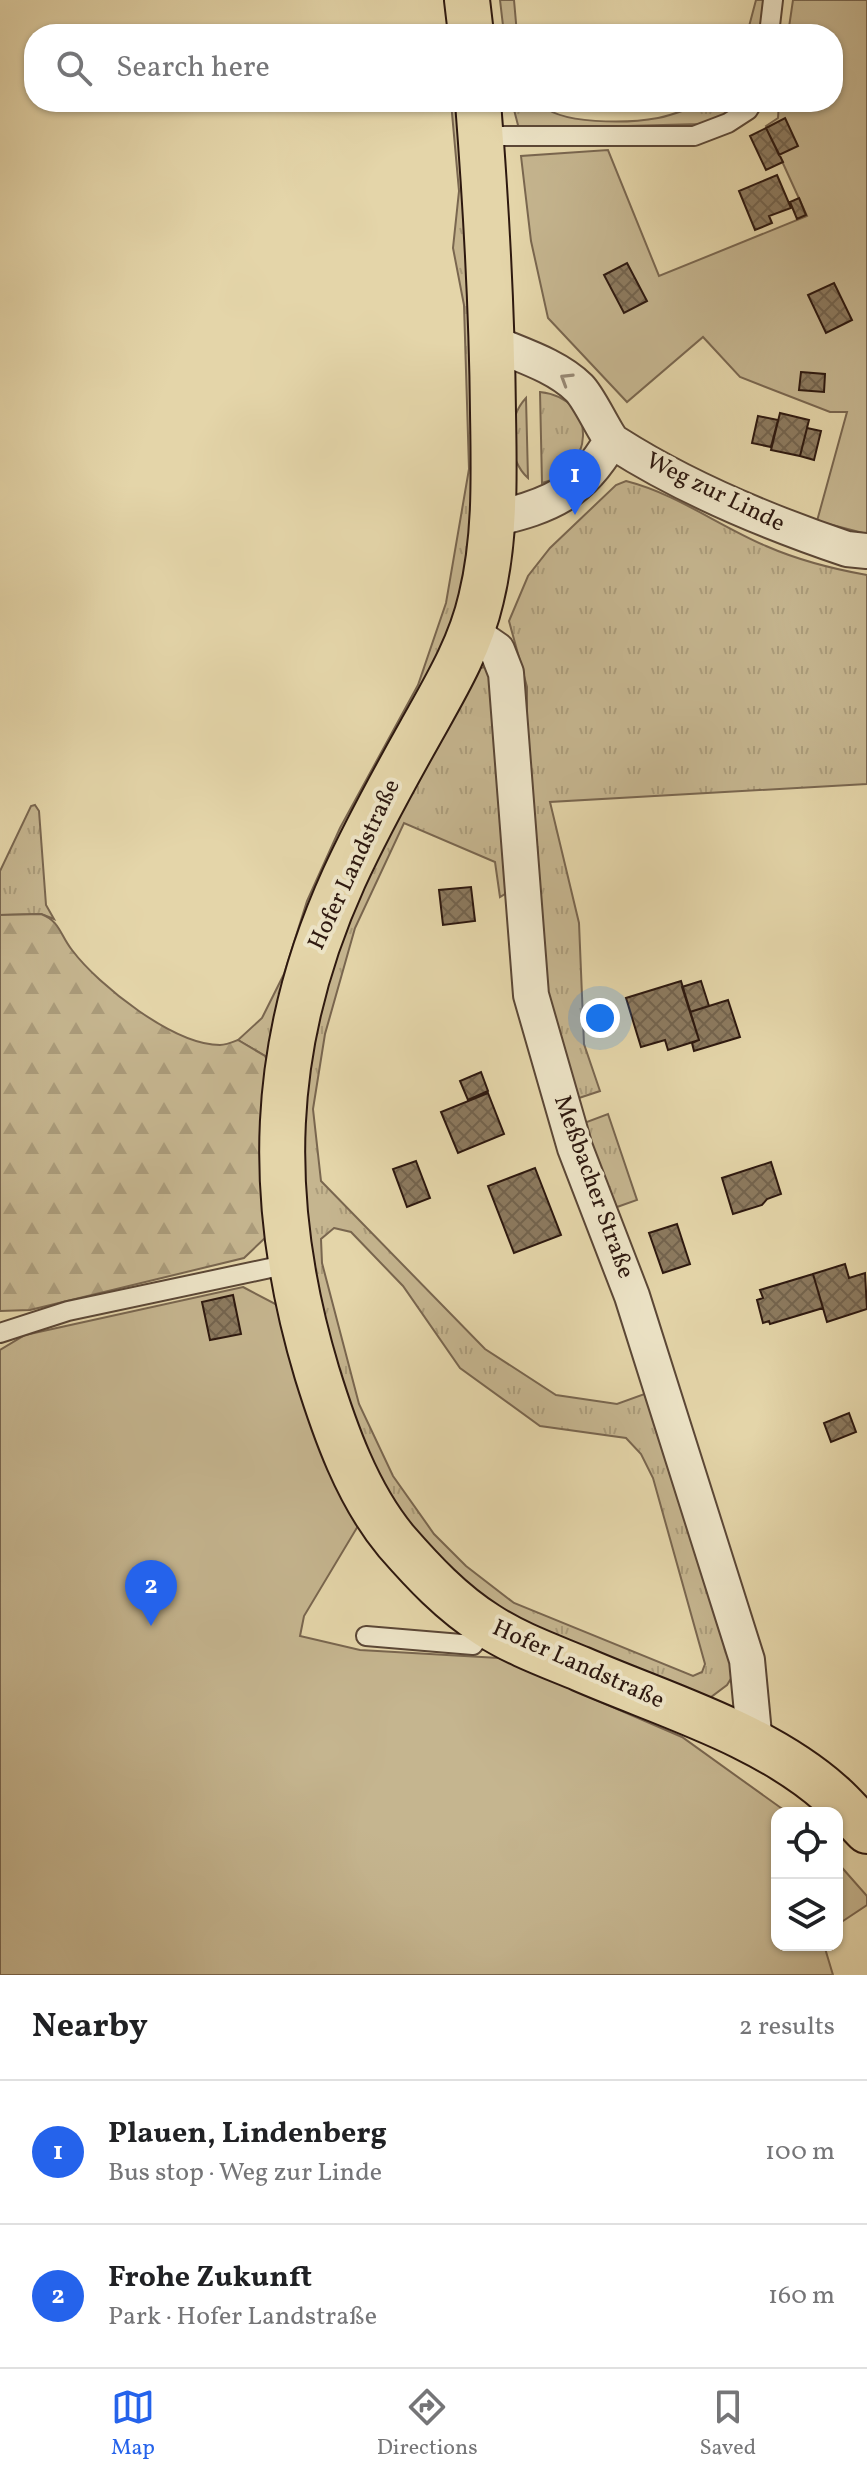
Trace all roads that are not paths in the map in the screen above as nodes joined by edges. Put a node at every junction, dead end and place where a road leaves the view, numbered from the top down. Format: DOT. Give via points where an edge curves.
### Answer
graph roads {
  1 [pos="467,0"];
  2 [pos="773,0"];
  3 [pos="470,24"];
  4 [pos="770,24"];
  5 [pos="745,112"];
  6 [pos="479,119"];
  7 [pos="493,343"];
  8 [pos="611,441"];
  9 [pos="494,519"];
  10 [pos="867,551"];
  11 [pos="471,632"];
  12 [pos="289,1264"];
  13 [pos="0,1333"];
  14 [pos="488,1626"];
  15 [pos="366,1636"];
  16 [pos="755,1744"];
  17 [pos="867,1831"];
  1 -- 3 [label="main road"];
  2 -- 4 [label="lane"];
  5 -- 6 [label="lane" via="694,136"];
  6 -- 7 [label="main road, Hofer Landstraße"];
  8 -- 7 [label="street, one-way" via="578,386"];
  7 -- 9 [label="main road, Hofer Landstraße"];
  8 -- 9 [label="street" via="590,473 564,496"];
  8 -- 10 [label="street, Weg zur Linde" via="729,505 847,549"];
  9 -- 11 [label="main road, Hofer Landstraße"];
  11 -- 12 [label="main road, Hofer Landstraße" via="344,878 311,959 291,1034 282,1106 281,1191"];
  11 -- 16 [label="street, Meßbacher Straße" via="497,650 506,673 531,995 575,1148 632,1296 747,1660"];
  12 -- 13 [label="lane" via="68,1311"];
  12 -- 14 [label="main road, Hofer Landstraße" via="327,1407 355,1476 391,1535 429,1578"];
  14 -- 15 [label="lane" via="473,1645"];
  14 -- 16 [label="main road, Hofer Landstraße"];
  16 -- 17 [label="main road, Hofer Landstraße" via="832,1794"];
}
